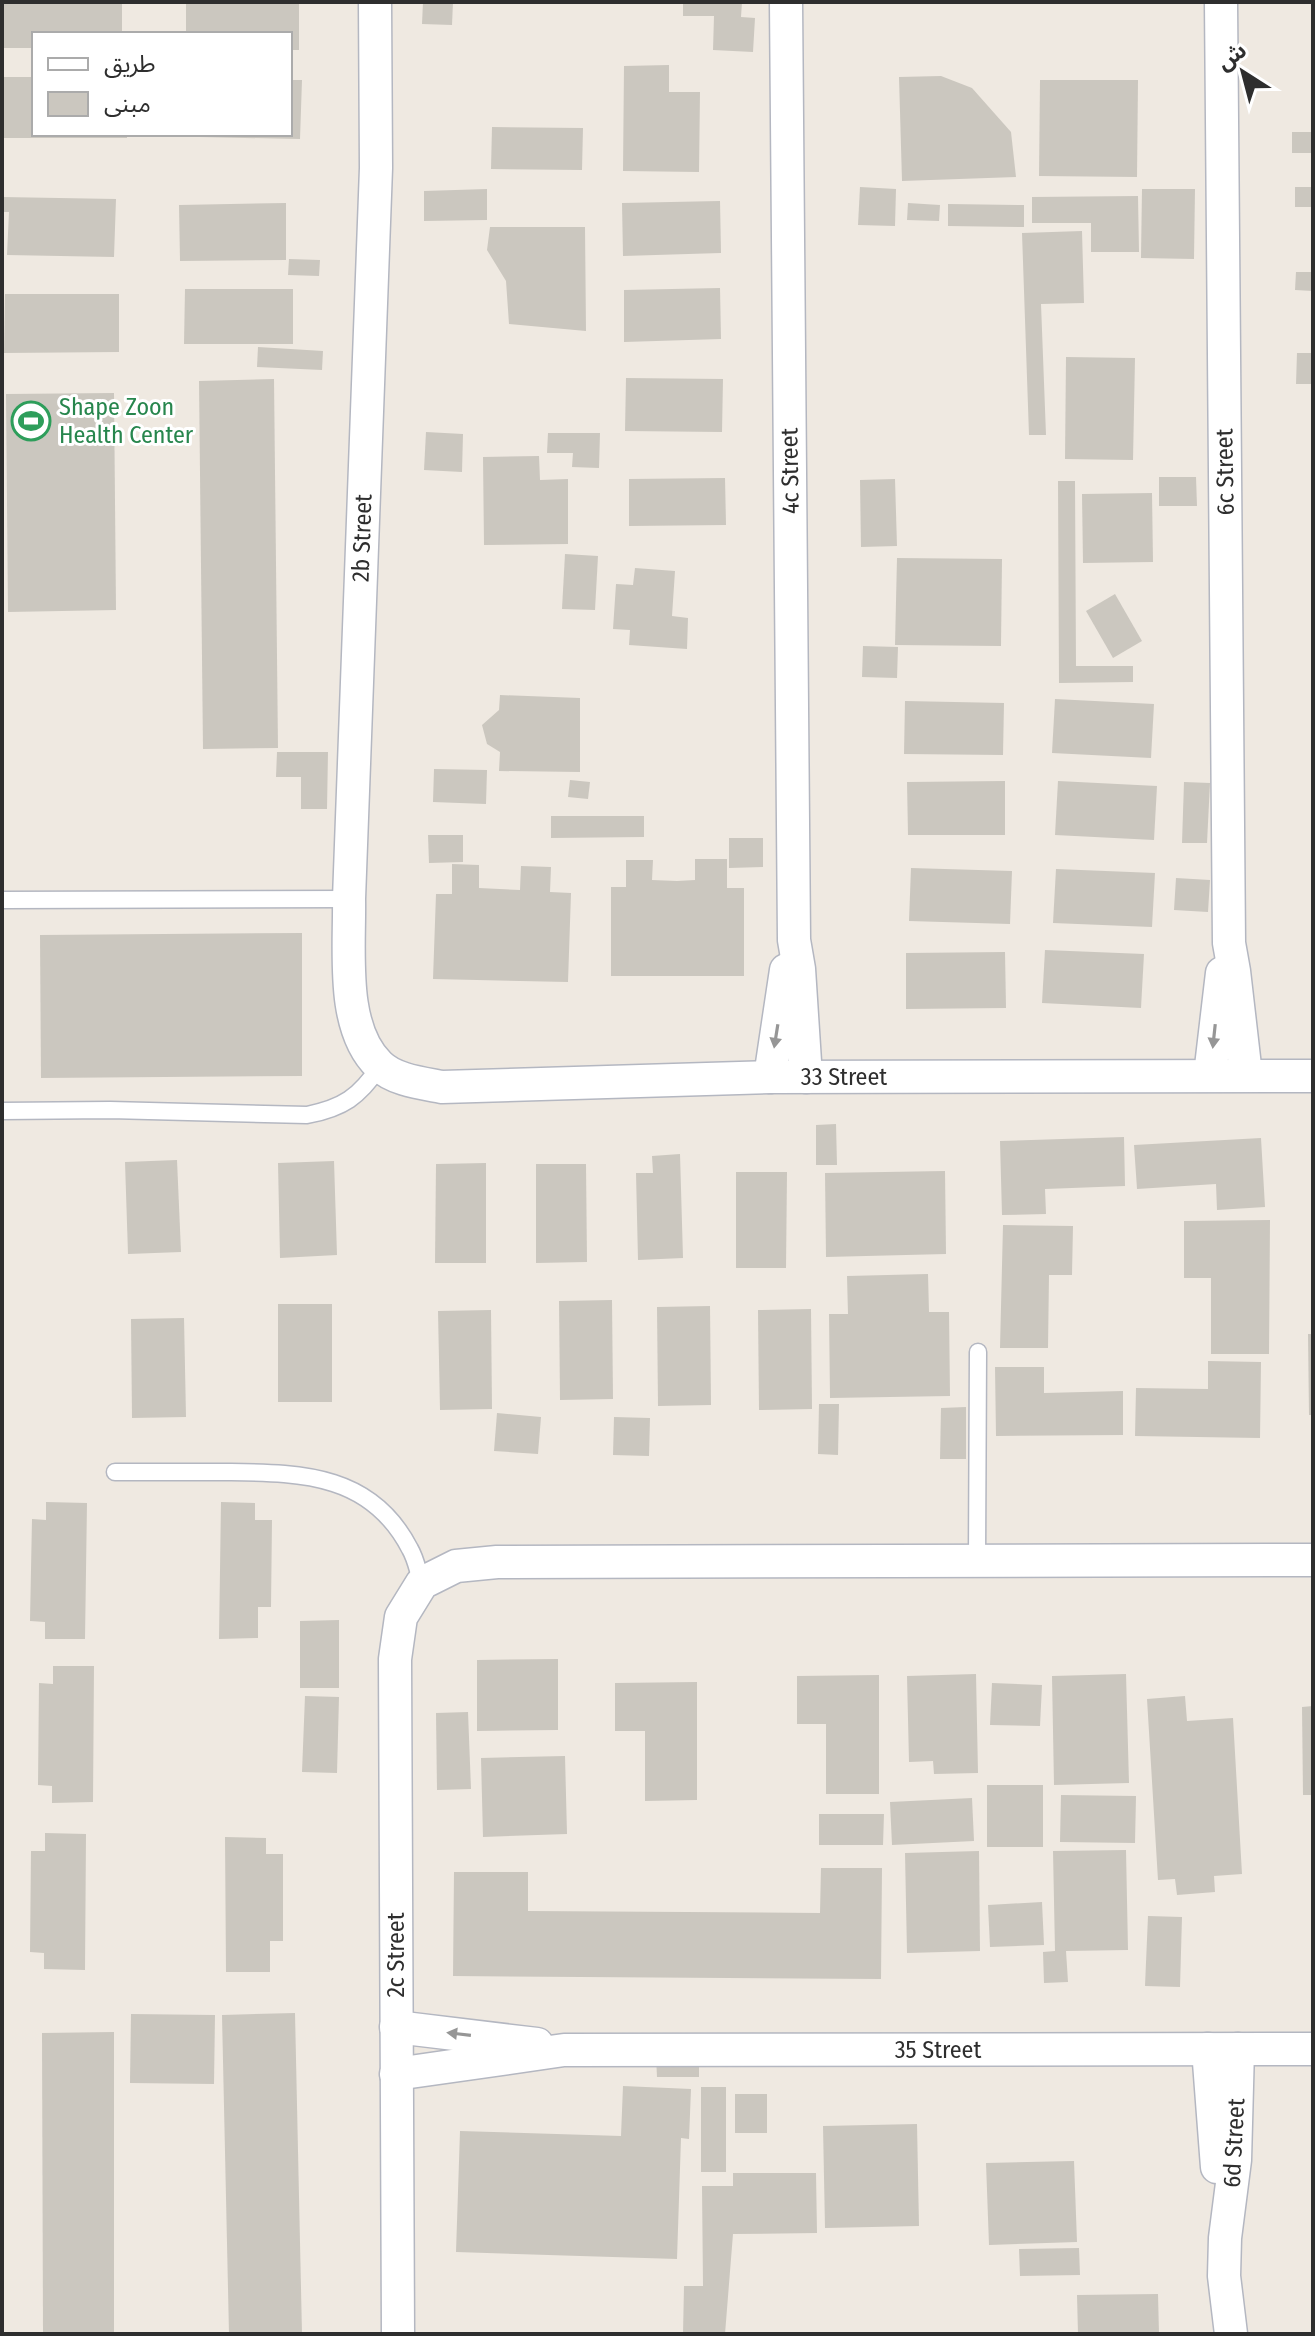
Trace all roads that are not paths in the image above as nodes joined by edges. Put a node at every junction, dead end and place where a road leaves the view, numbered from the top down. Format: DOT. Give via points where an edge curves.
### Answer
graph roads {
  1 [pos="375,2"];
  2 [pos="786,2"];
  3 [pos="1221,2"];
  4 [pos="349,899"];
  5 [pos="2,900"];
  6 [pos="794,940"];
  7 [pos="1229,943"];
  8 [pos="380,1066"];
  9 [pos="1210,1075"];
  10 [pos="1246,1075"];
  11 [pos="1313,1076"];
  12 [pos="770,1077"];
  13 [pos="806,1077"];
  14 [pos="2,1111"];
  15 [pos="978,1352"];
  16 [pos="115,1472"];
  17 [pos="1313,1560"];
  18 [pos="977,1561"];
  19 [pos="422,1583"];
  20 [pos="396,2027"];
  21 [pos="1223,2049"];
  22 [pos="1313,2049"];
  23 [pos="564,2050"];
  24 [pos="396,2074"];
  25 [pos="1224,2276"];
  26 [pos="398,2334"];
  27 [pos="1215,2334"];
  28 [pos="1231,2334"];
  1 -- 4 [label="street, 2b Street" via="375,184"];
  2 -- 6 [label="street, 4c Street"];
  3 -- 7 [label="street, 6c Street"];
  4 -- 5 [label="lane"];
  4 -- 8 [label="street, 2b Street" via="351,1007 359,1038"];
  6 -- 12 [label="street, 4c Street, one-way"];
  6 -- 13 [label="street, 4c Street"];
  7 -- 9 [label="street, 6c Street, one-way"];
  7 -- 10 [label="street, 6c Street"];
  8 -- 12 [label="street, 33 Street" via="410,1081 442,1087"];
  8 -- 14 [label="lane" via="350,1101 307,1115"];
  9 -- 10 [label="street, 33 Street"];
  9 -- 13 [label="street, 33 Street"];
  10 -- 11 [label="street, 33 Street"];
  12 -- 13 [label="street, 33 Street"];
  15 -- 18 [label="lane"];
  16 -- 19 [label="lane" via="288,1473 326,1479 360,1494 389,1518 410,1549"];
  17 -- 18 [label="street"];
  18 -- 19 [label="street" via="497,1562 456,1566"];
  19 -- 20 [label="street, 2c Street" via="401,1617 395,1659"];
  23 -- 20 [label="street, 35 Street, one-way"];
  20 -- 24 [label="street, 2c Street"];
  21 -- 22 [label="street, 35 Street"];
  21 -- 23 [label="street, 35 Street"];
  21 -- 25 [label="street, 6d Street" via="1235,2160"];
  23 -- 24 [label="street, 35 Street"];
  24 -- 26 [label="street, 2c Street"];
  25 -- 27 [label="street, 6d Street"];
  25 -- 28 [label="street, 6d Street"];
}
